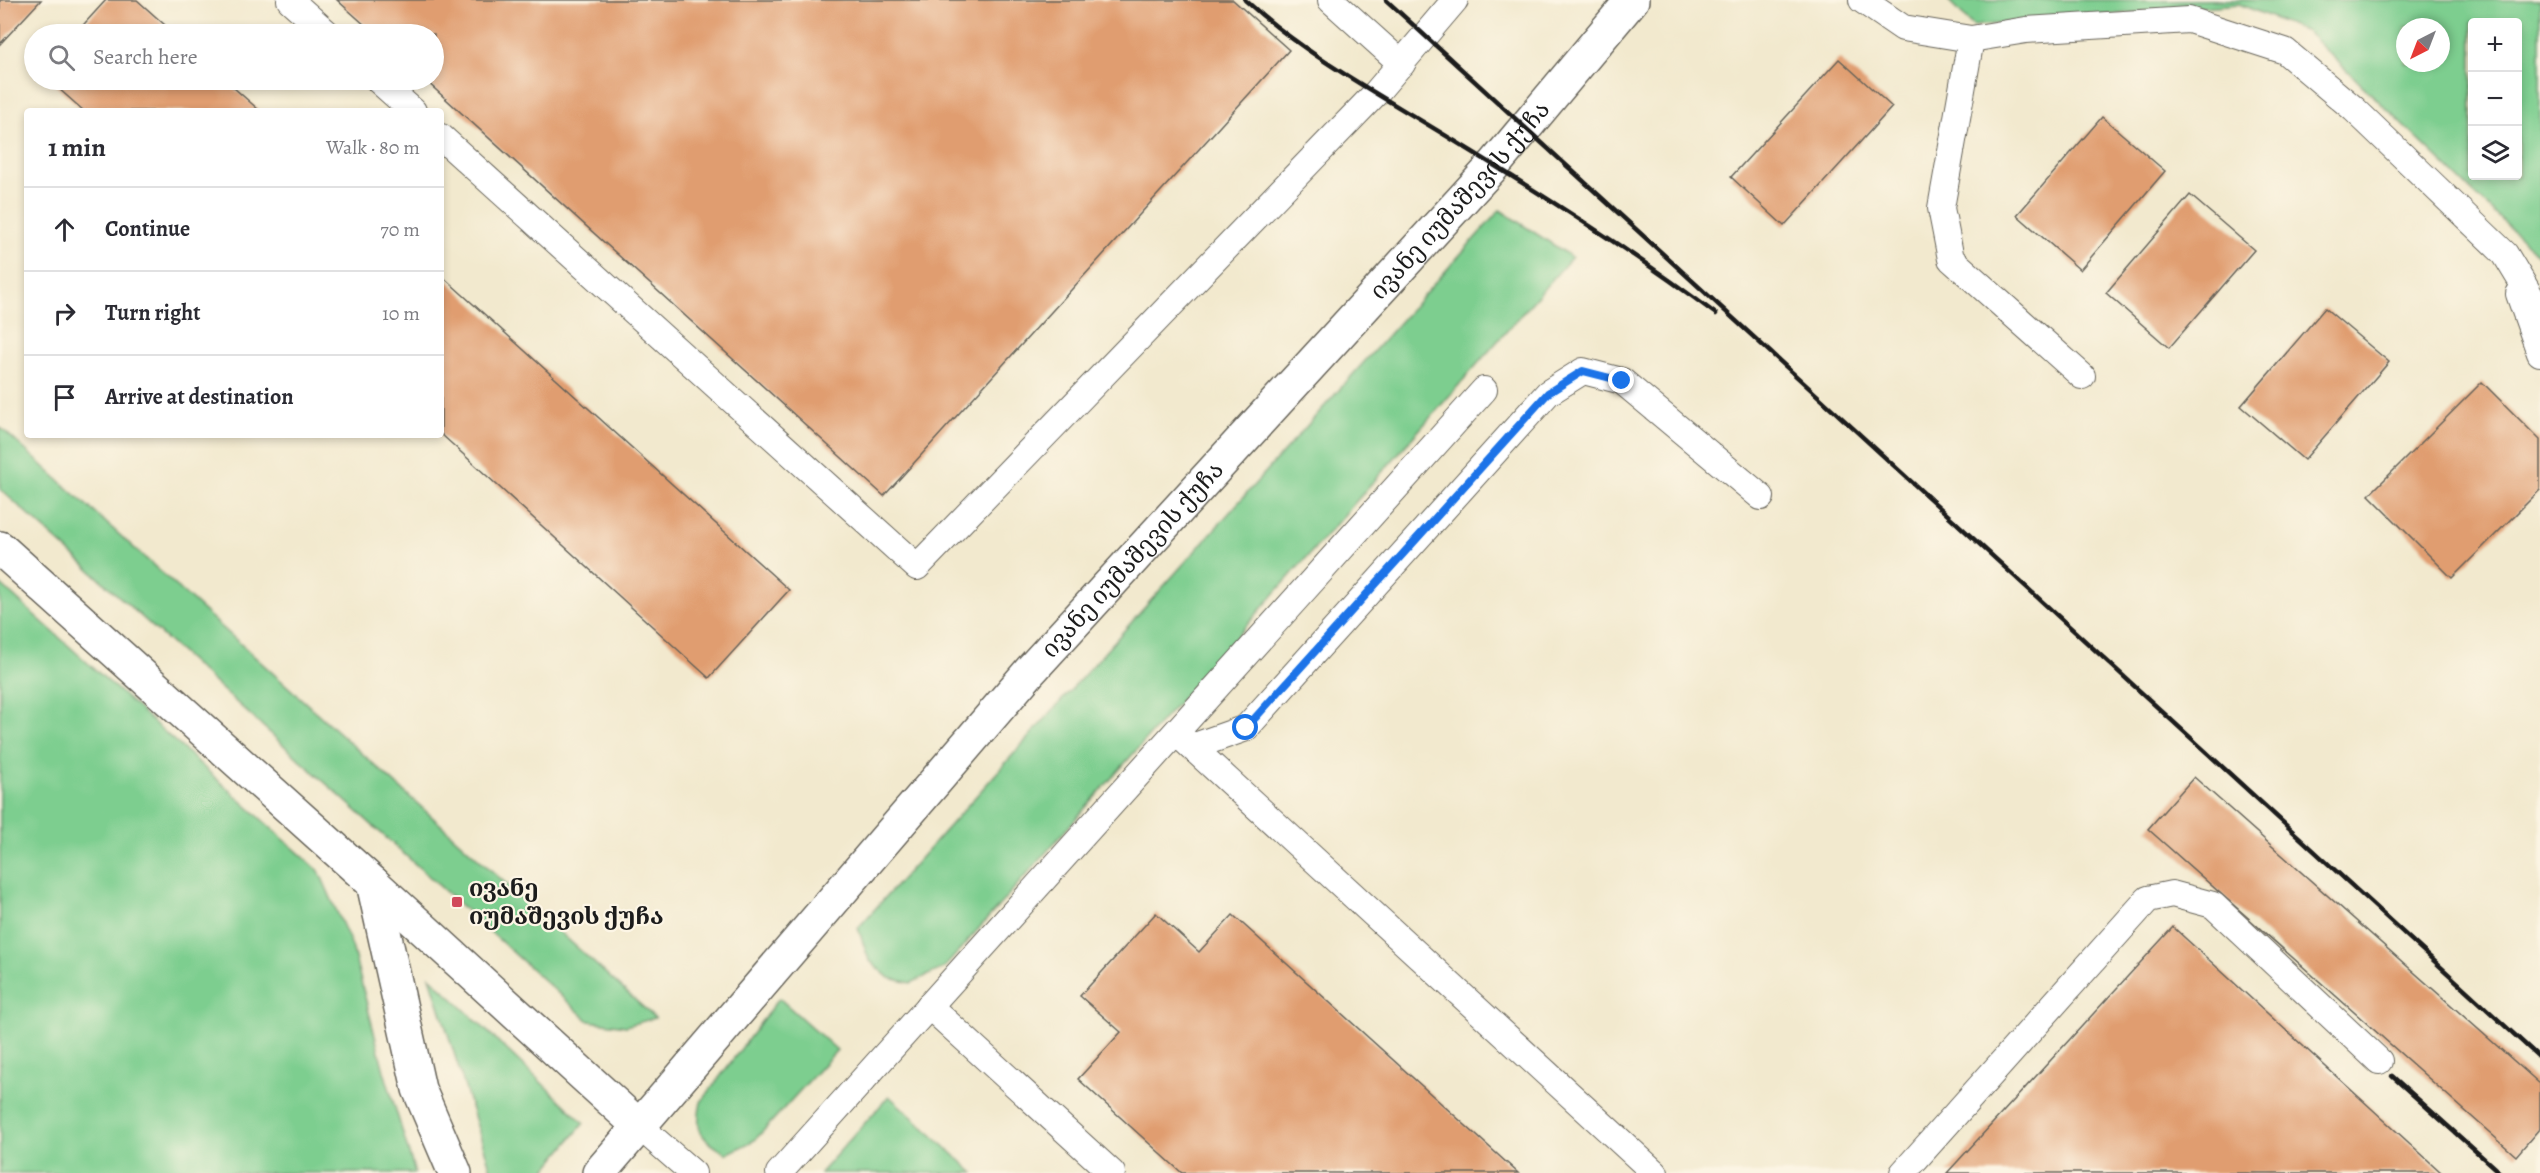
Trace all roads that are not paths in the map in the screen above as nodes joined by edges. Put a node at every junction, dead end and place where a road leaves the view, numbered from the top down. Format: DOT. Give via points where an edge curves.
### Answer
graph roads {
  1 [pos="290,0"];
  2 [pos="1331,0"];
  3 [pos="1455,0"];
  4 [pos="1632,0"];
  5 [pos="1862,0"];
  6 [pos="317,24"];
  7 [pos="1971,39"];
  8 [pos="1402,64"];
  9 [pos="389,90"];
  10 [pos="410,108"];
  11 [pos="444,139"];
  12 [pos="2505,254"];
  13 [pos="2540,312"];
  14 [pos="2540,353"];
  15 [pos="2082,376"];
  16 [pos="1484,390"];
  17 [pos="1761,496"];
  18 [pos="0,548"];
  19 [pos="1184,740"];
  20 [pos="373,883"];
  21 [pos="929,1006"];
  22 [pos="2379,1061"];
  23 [pos="639,1126"];
  24 [pos="455,1173"];
  25 [pos="599,1173"];
  26 [pos="693,1173"];
  27 [pos="778,1173"];
  28 [pos="1112,1173"];
  29 [pos="1655,1173"];
  30 [pos="1903,1173"];
  1 -- 6 [label="lane"];
  2 -- 8 [label="lane"];
  3 -- 8 [label="lane"];
  4 -- 23 [label="street, ივანე იუმაშევის ქუჩა" via="1494,165 1031,670"];
  5 -- 7 [label="lane" via="1903,28"];
  7 -- 12 [label="lane" via="2026,30 2189,20 2285,51 2354,109"];
  7 -- 15 [label="lane" via="1941,208 1951,260"];
  8 -- 11 [label="lane" via="917,567"];
  9 -- 10 [label="lane"];
  12 -- 13 [label="lane"];
  12 -- 14 [label="lane"];
  16 -- 19 [label="lane"];
  17 -- 19 [label="lane" via="1622,381 1583,371 1548,393 1246,728"];
  18 -- 20 [label="street"];
  19 -- 21 [label="lane"];
  19 -- 29 [label="lane"];
  20 -- 23 [label="street"];
  20 -- 24 [label="street" via="419,1089"];
  21 -- 27 [label="lane"];
  21 -- 28 [label="lane"];
  22 -- 30 [label="lane" via="2213,905 2172,894 2148,899"];
  23 -- 25 [label="street, ივანე იუმაშევის ქუჩა"];
  23 -- 26 [label="lane"];
}
